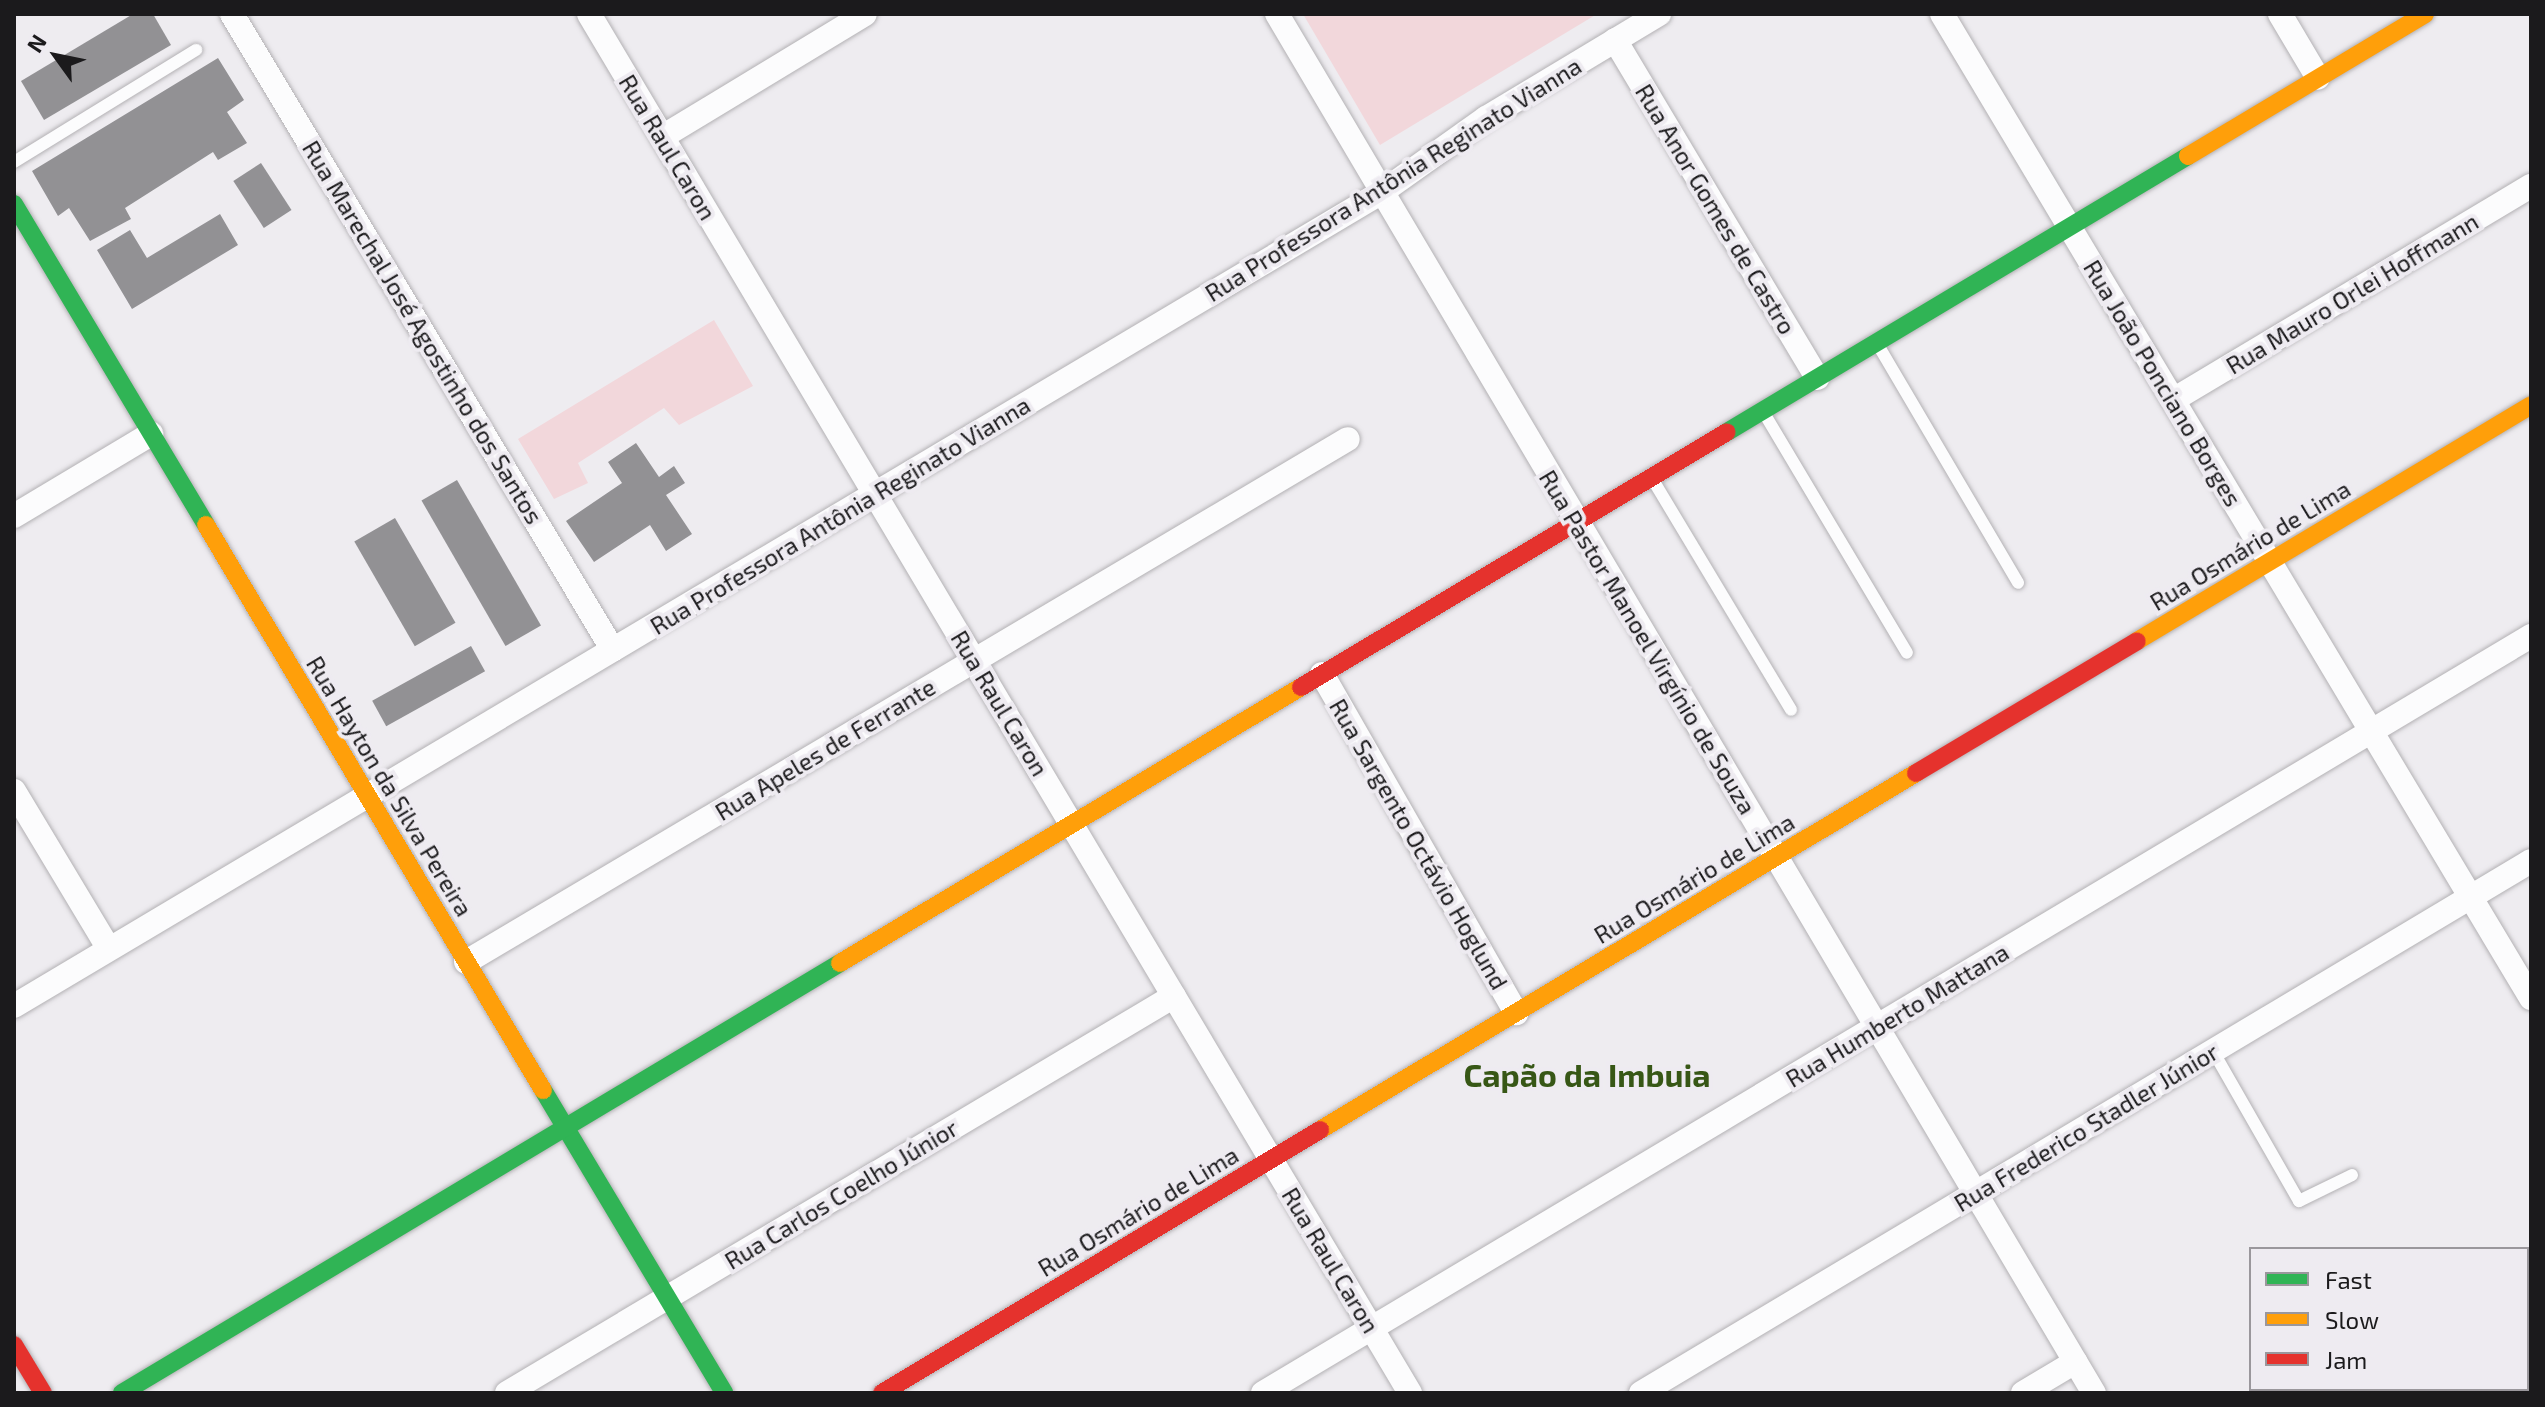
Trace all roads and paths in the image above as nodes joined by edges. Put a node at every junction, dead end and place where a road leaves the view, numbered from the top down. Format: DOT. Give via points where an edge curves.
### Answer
graph roads {
  1 [pos="232,14"];
  2 [pos="589,14"];
  3 [pos="865,14"];
  4 [pos="1277,14"];
  5 [pos="1659,14"];
  6 [pos="1942,14"];
  7 [pos="2280,14"];
  8 [pos="2425,14"];
  9 [pos="1615,40"];
  10 [pos="196,50"];
  11 [pos="2318,78"];
  12 [pos="662,137"];
  13 [pos="14,162"];
  14 [pos="2531,186"];
  15 [pos="1382,192"];
  16 [pos="14,204"];
  17 [pos="2069,227"];
  18 [pos="1877,342"];
  19 [pos="1817,378"];
  20 [pos="2173,400"];
  21 [pos="2531,405"];
  22 [pos="1762,411"];
  23 [pos="151,434"];
  24 [pos="1348,439"];
  25 [pos="1652,477"];
  26 [pos="875,494"];
  27 [pos="14,516"];
  28 [pos="1577,521"];
  29 [pos="2270,562"];
  30 [pos="2018,583"];
  31 [pos="2531,636"];
  32 [pos="613,650"];
  33 [pos="1907,653"];
  34 [pos="974,660"];
  35 [pos="1322,674"];
  36 [pos="1791,710"];
  37 [pos="2371,732"];
  38 [pos="14,791"];
  39 [pos="367,796"];
  40 [pos="1072,824"];
  41 [pos="1776,857"];
  42 [pos="2531,861"];
  43 [pos="2470,897"];
  44 [pos="109,949"];
  45 [pos="466,962"];
  46 [pos="1174,996"];
  47 [pos="2531,998"];
  48 [pos="14,1006"];
  49 [pos="1516,1013"];
  50 [pos="1877,1027"];
  51 [pos="2213,1051"];
  52 [pos="565,1127"];
  53 [pos="1271,1160"];
  54 [pos="2352,1175"];
  55 [pos="1975,1193"];
  56 [pos="667,1298"];
  57 [pos="1372,1328"];
  58 [pos="14,1345"];
  59 [pos="2075,1362"];
  60 [pos="43,1393"];
  61 [pos="122,1393"];
  62 [pos="507,1393"];
  63 [pos="724,1393"];
  64 [pos="882,1393"];
  65 [pos="1263,1393"];
  66 [pos="1410,1393"];
  67 [pos="1641,1393"];
  68 [pos="2023,1393"];
  69 [pos="2094,1393"];
  1 -- 32 [label="street, Rua Marechal José Agostinho dos Santos"];
  2 -- 12 [label="street, Rua Raul Caron"];
  3 -- 12 [label="street"];
  4 -- 15 [label="street, Rua Pastor Manoel Virgínio de Souza"];
  5 -- 9 [label="street, Rua Professora Antônia Reginato Vianna"];
  6 -- 17 [label="street, Rua João Ponciano Borges"];
  7 -- 11 [label="street"];
  8 -- 11 [label="street"];
  9 -- 15 [label="street, Rua Professora Antônia Reginato Vianna" via="1486,118"];
  9 -- 19 [label="street, Rua Anor Gomes de Castro"];
  10 -- 13 [label="lane"];
  11 -- 17 [label="street"];
  12 -- 26 [label="street, Rua Raul Caron"];
  14 -- 20 [label="street, Rua Mauro Orlei Hoffmann"];
  15 -- 26 [label="street, Rua Professora Antônia Reginato Vianna"];
  15 -- 28 [label="street, Rua Pastor Manoel Virgínio de Souza"];
  16 -- 23 [label="street, Rua Hayton da Silva Pereira"];
  17 -- 18 [label="street"];
  17 -- 20 [label="street, Rua João Ponciano Borges"];
  18 -- 19 [label="street"];
  18 -- 30 [label="lane"];
  19 -- 22 [label="street"];
  20 -- 29 [label="street, Rua João Ponciano Borges"];
  21 -- 29 [label="street, Rua Osmário de Lima"];
  22 -- 25 [label="street"];
  22 -- 33 [label="lane"];
  23 -- 27 [label="street"];
  23 -- 39 [label="street, Rua Hayton da Silva Pereira"];
  24 -- 34 [label="street, Rua Apeles de Ferrante"];
  25 -- 28 [label="street"];
  25 -- 36 [label="lane"];
  26 -- 32 [label="street, Rua Professora Antônia Reginato Vianna"];
  26 -- 34 [label="street, Rua Raul Caron"];
  28 -- 35 [label="street"];
  28 -- 41 [label="street, Rua Pastor Manoel Virgínio de Souza"];
  29 -- 37 [label="street, Rua João Ponciano Borges"];
  29 -- 41 [label="street, Rua Osmário de Lima"];
  31 -- 37 [label="street, Rua Humberto Mattana"];
  32 -- 39 [label="street, Rua Professora Antônia Reginato Vianna"];
  34 -- 40 [label="street, Rua Raul Caron"];
  34 -- 45 [label="street, Rua Apeles de Ferrante"];
  35 -- 40 [label="street"];
  35 -- 49 [label="street, Rua Sargento Octávio Hoglund"];
  37 -- 43 [label="street, Rua João Ponciano Borges"];
  37 -- 50 [label="street, Rua Humberto Mattana"];
  38 -- 44 [label="street"];
  39 -- 44 [label="street, Rua Professora Antônia Reginato Vianna"];
  39 -- 45 [label="street, Rua Hayton da Silva Pereira"];
  40 -- 46 [label="street, Rua Raul Caron"];
  40 -- 52 [label="street"];
  41 -- 49 [label="street, Rua Osmário de Lima"];
  41 -- 50 [label="street, Rua Pastor Manoel Virgínio de Souza"];
  42 -- 43 [label="street, Rua Frederico Stadler Júnior"];
  43 -- 47 [label="street, Rua João Ponciano Borges"];
  43 -- 51 [label="street, Rua Frederico Stadler Júnior"];
  44 -- 48 [label="street, Rua Professora Antônia Reginato Vianna"];
  45 -- 52 [label="street, Rua Hayton da Silva Pereira"];
  46 -- 53 [label="street, Rua Raul Caron"];
  46 -- 56 [label="street, Rua Carlos Coelho Júnior"];
  49 -- 53 [label="street, Rua Osmário de Lima"];
  50 -- 55 [label="street, Rua Pastor Manoel Virgínio de Souza"];
  50 -- 57 [label="street, Rua Humberto Mattana"];
  51 -- 54 [label="lane" via="2299,1201"];
  51 -- 55 [label="street, Rua Frederico Stadler Júnior"];
  52 -- 56 [label="street, Rua Hayton da Silva Pereira"];
  52 -- 61 [label="street"];
  53 -- 57 [label="street, Rua Raul Caron"];
  53 -- 64 [label="street, Rua Osmário de Lima"];
  55 -- 59 [label="street, Rua Pastor Manoel Virgínio de Souza"];
  55 -- 67 [label="street, Rua Frederico Stadler Júnior"];
  56 -- 62 [label="street, Rua Carlos Coelho Júnior"];
  56 -- 63 [label="street, Rua Hayton da Silva Pereira"];
  57 -- 65 [label="street, Rua Humberto Mattana"];
  57 -- 66 [label="street, Rua Raul Caron"];
  58 -- 60 [label="street"];
  59 -- 68 [label="street"];
  59 -- 69 [label="street, Rua Pastor Manoel Virgínio de Souza"];
}
